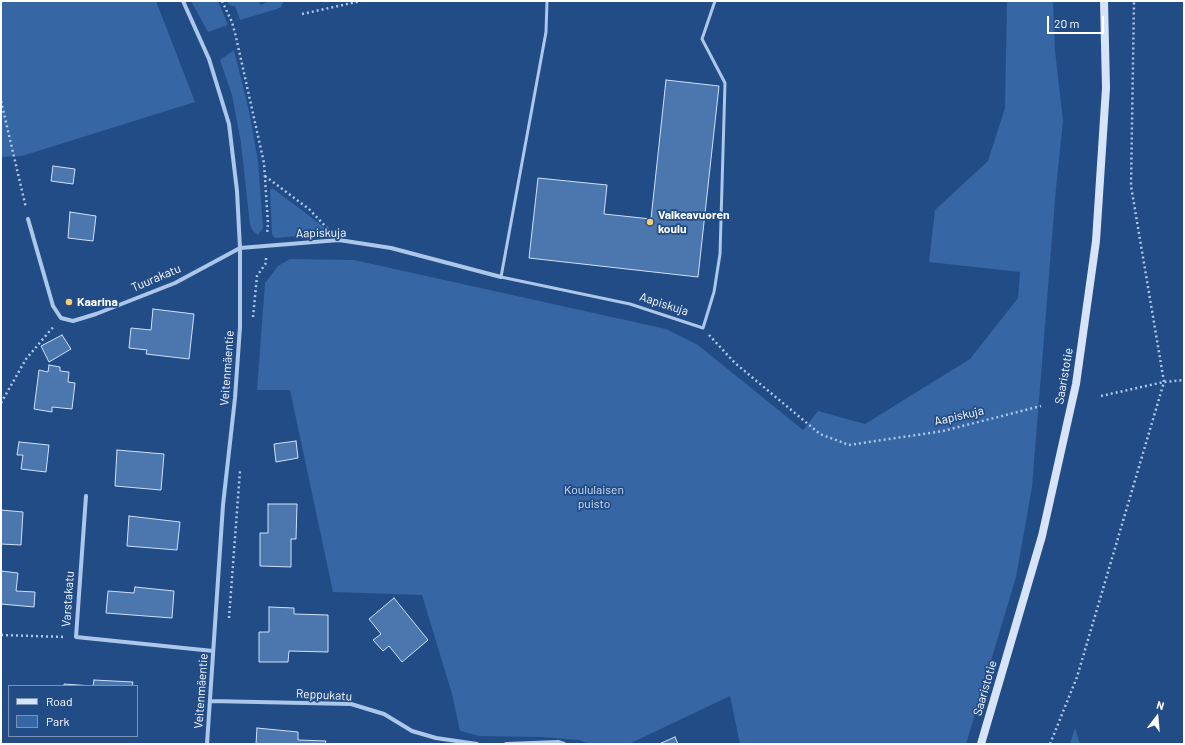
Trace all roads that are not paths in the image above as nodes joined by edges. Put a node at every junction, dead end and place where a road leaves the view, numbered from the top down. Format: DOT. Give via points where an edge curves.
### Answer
graph roads {
  1 [pos="183,1"];
  2 [pos="547,1"];
  3 [pos="715,1"];
  4 [pos="1104,1"];
  5 [pos="28,219"];
  6 [pos="240,248"];
  7 [pos="501,277"];
  8 [pos="86,496"];
  9 [pos="213,651"];
  10 [pos="210,701"];
  11 [pos="207,744"];
  12 [pos="477,744"];
  13 [pos="506,744"];
  14 [pos="564,744"];
  15 [pos="981,744"];
  1 -- 6 [label="street, Veitenmäentie" via="209,59 229,124 237,191"];
  2 -- 7 [label="lane" via="546,32"];
  3 -- 7 [label="lane, Aapiskuja" via="702,39 725,83 720,254 714,292 703,328 630,304"];
  4 -- 15 [label="main road, Saaristotie" via="1106,88 1096,241 1076,384 1042,536"];
  5 -- 6 [label="street, Tuurakatu" via="53,306 61,318 74,321 175,283"];
  6 -- 7 [label="street, Aapiskuja" via="338,240 391,248"];
  6 -- 9 [label="street, Veitenmäentie" via="240,327 223,505"];
  8 -- 9 [label="street, Varstakatu" via="76,637"];
  9 -- 10 [label="street, Veitenmäentie"];
  10 -- 11 [label="street, Veitenmäentie"];
  10 -- 12 [label="street, Reppukatu" via="351,704 384,714 412,732"];
  13 -- 14 [label="street"];
}
